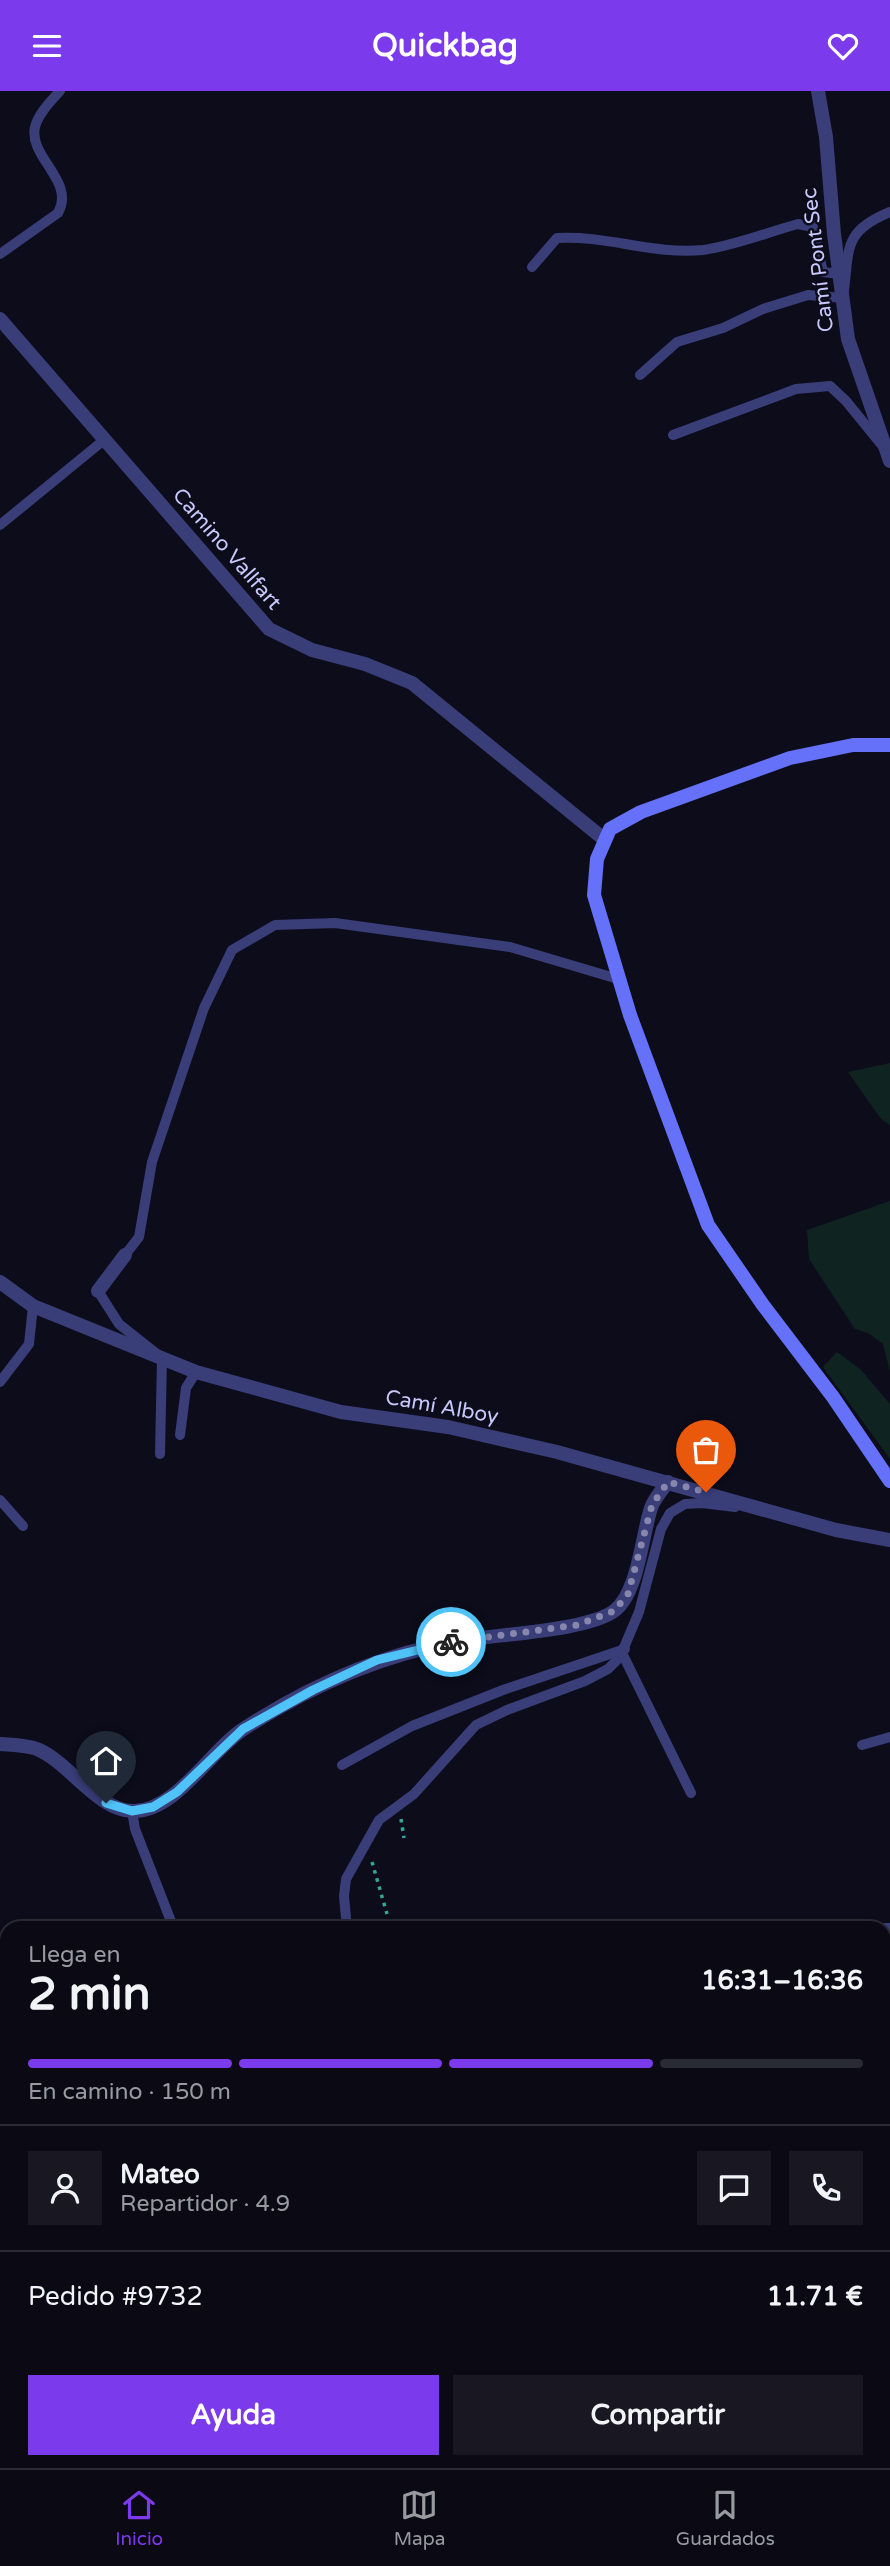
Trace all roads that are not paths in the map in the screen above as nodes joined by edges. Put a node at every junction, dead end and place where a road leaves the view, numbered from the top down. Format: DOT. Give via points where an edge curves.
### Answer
graph roads {
  1 [pos="60,91"];
  2 [pos="818,91"];
  3 [pos="890,212"];
  4 [pos="0,254"];
  5 [pos="532,267"];
  6 [pos="839,274"];
  7 [pos="843,298"];
  8 [pos="0,319"];
  9 [pos="640,375"];
  10 [pos="673,435"];
  11 [pos="104,440"];
  12 [pos="888,455"];
  13 [pos="0,524"];
  14 [pos="890,745"];
  15 [pos="605,840"];
  16 [pos="618,979"];
  17 [pos="125,1255"];
  18 [pos="0,1282"];
  19 [pos="98,1291"];
  20 [pos="33,1306"];
  21 [pos="162,1358"];
  22 [pos="196,1372"];
  23 [pos="0,1382"];
  24 [pos="180,1435"];
  25 [pos="160,1454"];
  26 [pos="890,1481"];
  27 [pos="668,1482"];
  28 [pos="0,1500"];
  29 [pos="774,1512"];
  30 [pos="23,1526"];
  31 [pos="890,1541"];
  32 [pos="623,1651"];
  33 [pos="890,1737"];
  34 [pos="0,1744"];
  35 [pos="862,1745"];
  36 [pos="342,1765"];
  37 [pos="691,1793"];
  38 [pos="132,1811"];
  39 [pos="171,1921"];
  40 [pos="346,1921"];
  1 -- 4 [label="lane" via="35,126 34,140 55,175 62,205"];
  2 -- 6 [label="street, Camí Pont Sec" via="827,137"];
  3 -- 7 [label="lane" via="866,222 853,235"];
  5 -- 6 [label="lane" via="557,238 584,236 659,249 704,250 798,224 813,227 823,272"];
  6 -- 7 [label="street, Camí Pont Sec"];
  7 -- 9 [label="lane" via="808,295 763,309 677,342"];
  7 -- 12 [label="street, Camí Pont Sec" via="848,339"];
  8 -- 11 [label="street, Camino Vallfart"];
  10 -- 12 [label="lane" via="796,389 830,386"];
  11 -- 13 [label="lane"];
  11 -- 15 [label="street, Camino Vallfart" via="269,629 312,650 412,683"];
  14 -- 15 [label="main road" via="853,745 790,758 641,812 610,829"];
  15 -- 16 [label="main road" via="597,859 594,895"];
  16 -- 17 [label="lane" via="486,943 335,923 275,925 232,950 204,1008 152,1163 139,1237"];
  16 -- 26 [label="main road" via="708,1225"];
  17 -- 19 [label="street"];
  18 -- 20 [label="street, Camí Alboy"];
  19 -- 21 [label="lane" via="119,1324"];
  20 -- 21 [label="street, Camí Alboy"];
  20 -- 23 [label="lane" via="29,1344"];
  21 -- 22 [label="street, Camí Alboy"];
  21 -- 25 [label="lane"];
  22 -- 24 [label="lane" via="186,1388"];
  22 -- 27 [label="street, Camí Alboy" via="341,1412 448,1427"];
  27 -- 29 [label="street, Camí Alboy"];
  27 -- 38 [label="street" via="652,1505 628,1594 614,1611 577,1625 457,1641 377,1660 243,1729 177,1792 153,1807"];
  28 -- 30 [label="lane"];
  29 -- 31 [label="street, Camí Alboy"];
  29 -- 32 [label="lane" via="702,1503 685,1504 670,1513"];
  32 -- 36 [label="lane" via="412,1726"];
  32 -- 37 [label="lane"];
  32 -- 40 [label="lane" via="608,1669 585,1681 476,1725 414,1794 379,1820 346,1879"];
  33 -- 35 [label="lane"];
  34 -- 38 [label="street" via="35,1748 62,1764 106,1803"];
  38 -- 39 [label="lane"];
}
